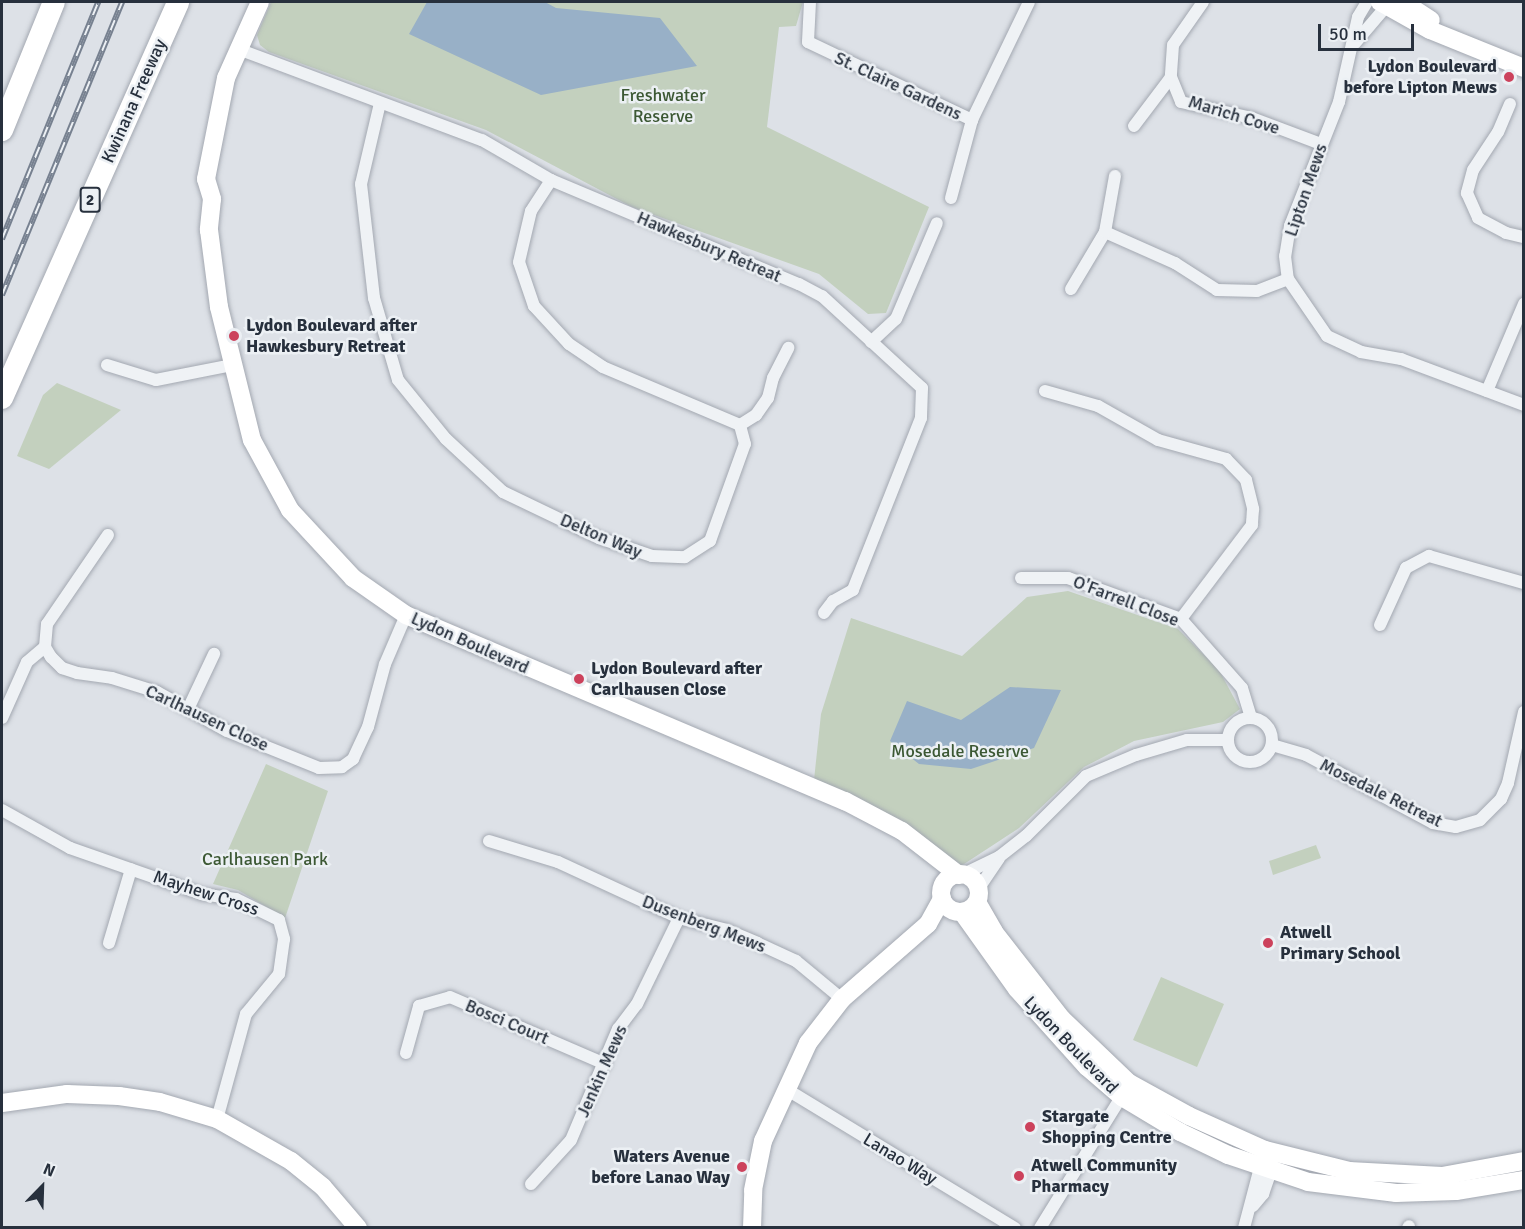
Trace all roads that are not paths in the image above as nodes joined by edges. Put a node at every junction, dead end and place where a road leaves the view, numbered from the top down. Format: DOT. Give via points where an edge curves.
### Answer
graph roads {
  1 [pos="54,2"];
  2 [pos="178,2"];
  3 [pos="260,2"];
  4 [pos="810,2"];
  5 [pos="1029,2"];
  6 [pos="1203,2"];
  7 [pos="1367,2"];
  8 [pos="1390,3"];
  9 [pos="1354,44"];
  10 [pos="238,49"];
  11 [pos="1524,68"];
  12 [pos="1171,77"];
  13 [pos="380,103"];
  14 [pos="1510,104"];
  15 [pos="972,120"];
  16 [pos="1134,126"];
  17 [pos="2,130"];
  18 [pos="1322,144"];
  19 [pos="1115,176"];
  20 [pos="550,180"];
  21 [pos="951,198"];
  22 [pos="938,223"];
  23 [pos="1105,232"];
  24 [pos="1524,237"];
  25 [pos="1288,279"];
  26 [pos="1071,289"];
  27 [pos="1524,304"];
  28 [pos="871,342"];
  29 [pos="788,348"];
  30 [pos="232,365"];
  31 [pos="107,366"];
  32 [pos="1487,390"];
  33 [pos="1045,391"];
  34 [pos="2,398"];
  35 [pos="1524,405"];
  36 [pos="740,425"];
  37 [pos="108,535"];
  38 [pos="1020,578"];
  39 [pos="1524,584"];
  40 [pos="825,613"];
  41 [pos="406,615"];
  42 [pos="1182,619"];
  43 [pos="1380,625"];
  44 [pos="45,647"];
  45 [pos="214,654"];
  46 [pos="189,707"];
  47 [pos="1524,712"];
  48 [pos="2,718"];
  49 [pos="1251,718"];
  50 [pos="1228,740"];
  51 [pos="1272,745"];
  52 [pos="2,810"];
  53 [pos="489,841"];
  54 [pos="930,854"];
  55 [pos="999,857"];
  56 [pos="131,869"];
  57 [pos="961,874"];
  58 [pos="959,901"];
  59 [pos="679,918"];
  60 [pos="109,943"];
  61 [pos="842,999"];
  62 [pos="405,1053"];
  63 [pos="606,1064"];
  64 [pos="786,1089"];
  65 [pos="1126,1090"];
  66 [pos="2,1103"];
  67 [pos="217,1119"];
  68 [pos="1268,1160"];
  69 [pos="1524,1161"];
  70 [pos="1524,1180"];
  71 [pos="531,1184"];
  72 [pos="358,1227"];
  73 [pos="752,1227"];
  74 [pos="1015,1227"];
  75 [pos="1040,1227"];
  76 [pos="1244,1227"];
  1 -- 17 [label="highway"];
  2 -- 34 [label="highway, Kwinana Freeway / 2"];
  3 -- 10 [label="street, Lydon Boulevard"];
  4 -- 15 [label="street, St. Claire Gardens" via="808,42"];
  5 -- 15 [label="street, St. Claire Gardens"];
  6 -- 12 [label="street, Marich Cove" via="1173,45"];
  7 -- 9 [label="street, Lipton Mews" via="1358,17"];
  8 -- 9 [label="street, Lipton Mews"];
  8 -- 11 [label="street" via="1430,30"];
  9 -- 18 [label="street, Lipton Mews" via="1339,102"];
  10 -- 13 [label="street, Hawkesbury Retreat"];
  10 -- 30 [label="street, Lydon Boulevard" via="226,78 206,179 212,199 209,230 213,269"];
  12 -- 16 [label="street"];
  12 -- 18 [label="street, Marich Cove" via="1181,102 1252,118"];
  13 -- 20 [label="street, Hawkesbury Retreat" via="482,140"];
  13 -- 36 [label="street, Delton Way" via="361,184 374,298 399,380 446,439 503,492 599,538 652,556 685,557 710,541 745,444"];
  14 -- 24 [label="street" via="1498,132 1473,170 1467,193 1478,218 1506,233"];
  15 -- 21 [label="street"];
  18 -- 25 [label="street, Lipton Mews" via="1290,226"];
  19 -- 23 [label="street"];
  20 -- 28 [label="street, Hawkesbury Retreat" via="799,284 822,296"];
  20 -- 36 [label="street" via="531,211 519,262 534,306 569,344 603,367"];
  22 -- 28 [label="street" via="896,319"];
  23 -- 25 [label="street" via="1175,263 1217,290 1257,291"];
  23 -- 26 [label="street"];
  25 -- 32 [label="street" via="1327,336 1361,352 1401,359"];
  27 -- 32 [label="street"];
  28 -- 40 [label="street, Hawkesbury Retreat" via="922,388 921,418 853,590 833,601"];
  29 -- 36 [label="street" via="768,398 756,415"];
  30 -- 31 [label="street" via="156,380"];
  30 -- 41 [label="street, Lydon Boulevard" via="252,440 290,510 353,578"];
  32 -- 35 [label="street"];
  33 -- 42 [label="street" via="1098,406 1158,440 1226,459 1246,480 1253,509 1252,525"];
  37 -- 44 [label="street" via="53,612 44,635"];
  38 -- 42 [label="street, O'Farrell Close" via="1068,578"];
  39 -- 43 [label="street" via="1429,556 1406,568"];
  41 -- 46 [label="street, Carlhausen Close" via="385,664 360,746 342,767 319,768 247,740"];
  41 -- 54 [label="street, Lydon Boulevard" via="846,801 902,831"];
  42 -- 49 [label="street, O'Farrell Close" via="1242,688"];
  44 -- 46 [label="street, Carlhausen Close" via="62,668 130,683"];
  44 -- 48 [label="street" via="27,662"];
  45 -- 46 [label="street"];
  47 -- 51 [label="street, Mosedale Retreat" via="1501,799 1480,820 1456,827 1433,823 1306,755"];
  49 -- 50 [label="street" via="1235,724"];
  49 -- 51 [label="street" via="1269,728"];
  50 -- 51 [label="street" via="1236,757 1247,762 1262,759"];
  50 -- 55 [label="street" via="1186,740 1086,776"];
  52 -- 56 [label="street, Mayhew Cross" via="70,848"];
  53 -- 59 [label="street, Dusenberg Mews" via="558,861"];
  54 -- 57 [label="street, Lydon Boulevard"];
  54 -- 58 [label="street, Lydon Boulevard"];
  55 -- 57 [label="street"];
  55 -- 58 [label="street"];
  56 -- 60 [label="street"];
  56 -- 67 [label="street, Mayhew Cross" via="201,894 236,899 264,911 282,926 279,974 246,1014"];
  57 -- 58 [label="street, Lydon Boulevard"];
  57 -- 58 [label="street" via="948,878"];
  58 -- 61 [label="street"];
  58 -- 65 [label="street, Lydon Boulevard" via="994,932 1062,1019"];
  59 -- 61 [label="street, Dusenberg Mews" via="727,930 796,961"];
  59 -- 63 [label="street, Jenkin Mews" via="637,1004 618,1029"];
  61 -- 64 [label="street" via="808,1043"];
  62 -- 63 [label="street, Bosci Court" via="419,1006 450,997"];
  63 -- 71 [label="street, Jenkin Mews" via="571,1140"];
  64 -- 73 [label="street" via="763,1141 753,1190"];
  64 -- 74 [label="street, Lanao Way"];
  65 -- 68 [label="street, Lydon Boulevard"];
  65 -- 75 [label="street"];
  66 -- 67 [label="street" via="67,1094 119,1096 160,1102"];
  67 -- 72 [label="street" via="291,1161 323,1187"];
  68 -- 69 [label="street, Lydon Boulevard" via="1399,1176 1485,1171"];
  68 -- 70 [label="street, Lydon Boulevard" via="1308,1182 1396,1193 1456,1191"];
  68 -- 76 [label="street" via="1263,1194"];
}
